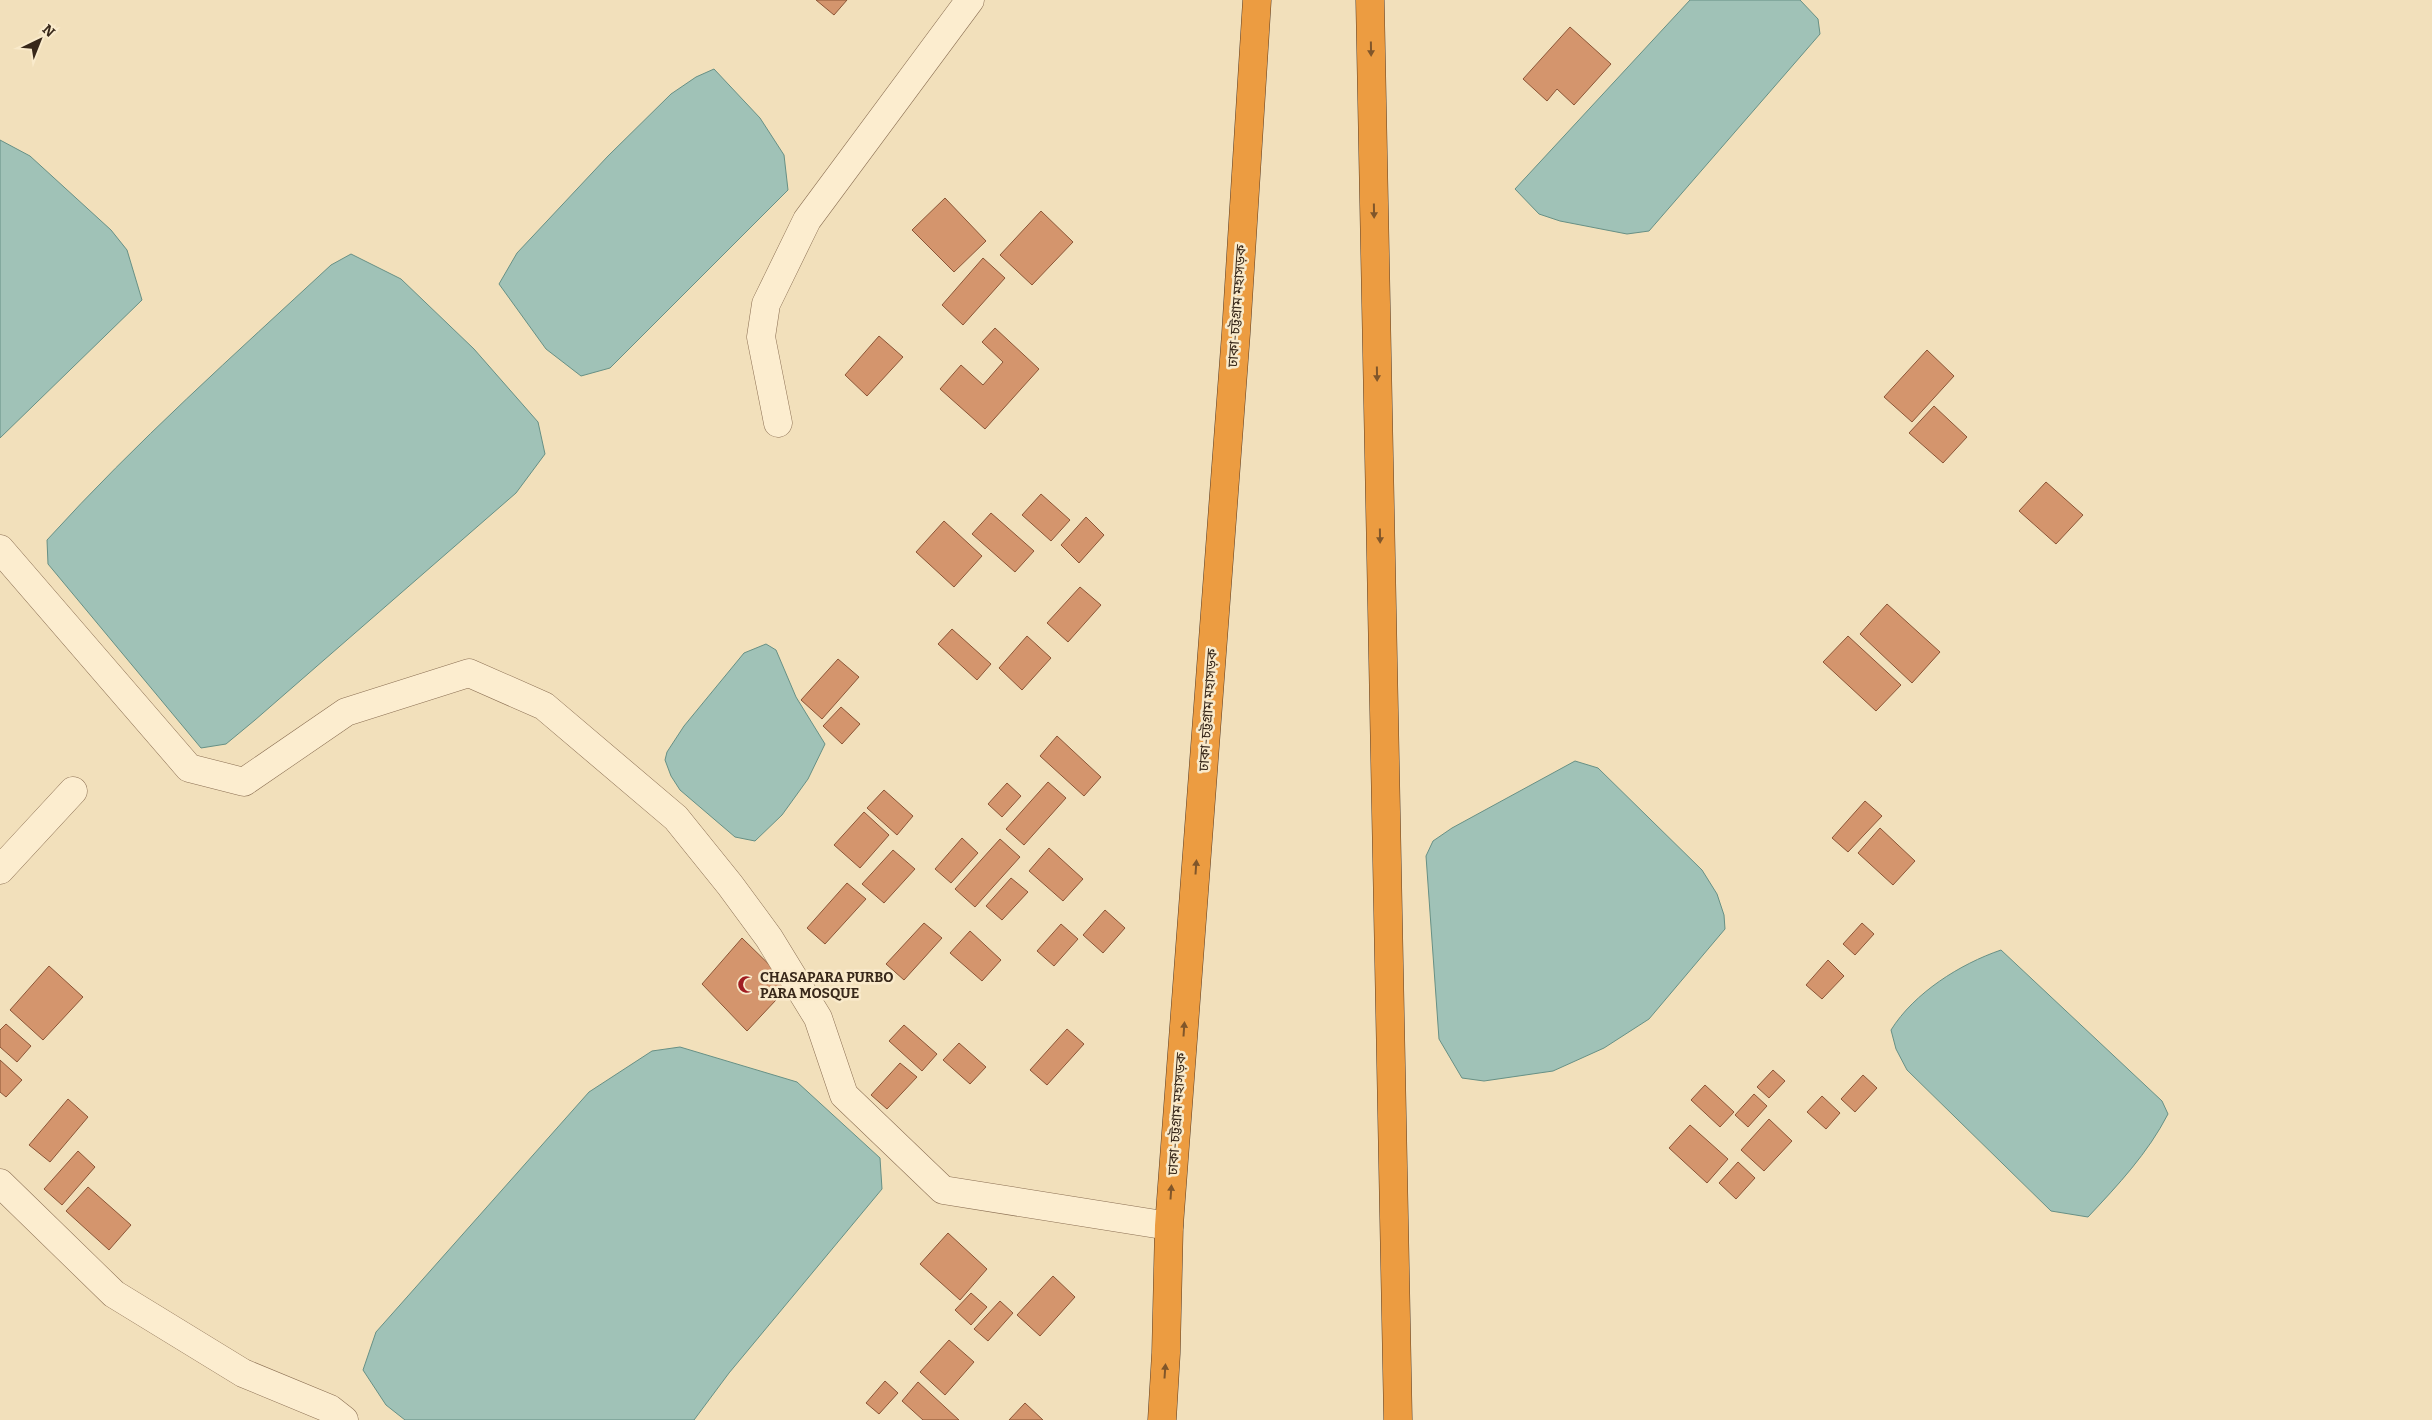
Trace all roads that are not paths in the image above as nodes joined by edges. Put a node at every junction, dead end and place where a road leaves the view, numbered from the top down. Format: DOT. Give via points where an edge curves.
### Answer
graph roads {
  1 [pos="970,0"];
  2 [pos="1257,0"];
  3 [pos="1370,0"];
  4 [pos="778,423"];
  5 [pos="0,549"];
  6 [pos="73,791"];
  7 [pos="0,870"];
  8 [pos="0,1183"];
  9 [pos="1169,1226"];
  10 [pos="344,1420"];
  11 [pos="1162,1420"];
  12 [pos="1398,1420"];
  1 -- 4 [label="street" via="807,220 766,304 761,337"];
  9 -- 2 [label="highway, ঢাকা-চট্টগ্রাম মহাসড়ক, one-way" via="1236,333"];
  3 -- 12 [label="highway, one-way"];
  5 -- 9 [label="street" via="189,768 244,782 346,712 469,673 544,706 676,818 730,885 779,954 818,1018 844,1095 943,1190"];
  6 -- 7 [label="street"];
  8 -- 10 [label="street" via="114,1294 243,1373 330,1409"];
  11 -- 9 [label="highway, ঢাকা-চট্টগ্রাম মহাসড়ক, one-way"];
}
